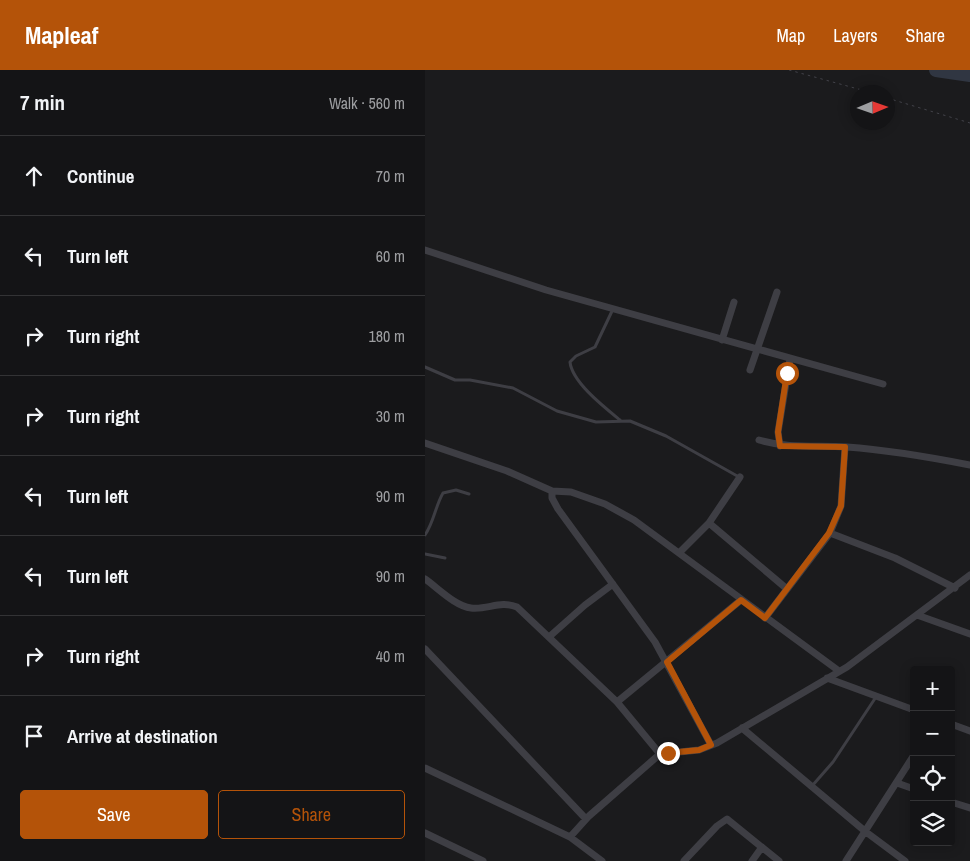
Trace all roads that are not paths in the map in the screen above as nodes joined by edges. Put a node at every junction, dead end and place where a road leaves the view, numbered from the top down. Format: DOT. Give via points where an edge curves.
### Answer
graph roads {
  1 [pos="425,250"];
  2 [pos="777,292"];
  3 [pos="734,302"];
  4 [pos="613,309"];
  5 [pos="722,340"];
  6 [pos="757,350"];
  7 [pos="790,359"];
  8 [pos="425,367"];
  9 [pos="750,370"];
  10 [pos="883,384"];
  11 [pos="620,420"];
  12 [pos="759,440"];
  13 [pos="425,443"];
  14 [pos="780,446"];
  15 [pos="845,447"];
  16 [pos="970,465"];
  17 [pos="740,477"];
  18 [pos="552,491"];
  19 [pos="469,494"];
  20 [pos="709,523"];
  21 [pos="829,533"];
  22 [pos="425,535"];
  23 [pos="680,552"];
  24 [pos="425,554"];
  25 [pos="445,558"];
  26 [pos="970,575"];
  27 [pos="425,579"];
  28 [pos="613,584"];
  29 [pos="955,588"];
  30 [pos="787,589"];
  31 [pos="741,600"];
  32 [pos="917,615"];
  33 [pos="765,618"];
  34 [pos="970,634"];
  35 [pos="549,637"];
  36 [pos="425,649"];
  37 [pos="667,662"];
  38 [pos="839,671"];
  39 [pos="827,678"];
  40 [pos="876,696"];
  41 [pos="617,702"];
  42 [pos="910,709"];
  43 [pos="955,725"];
  44 [pos="742,728"];
  45 [pos="970,731"];
  46 [pos="711,745"];
  47 [pos="661,754"];
  48 [pos="913,756"];
  49 [pos="426,770"];
  50 [pos="897,783"];
  51 [pos="811,786"];
  52 [pos="910,788"];
  53 [pos="955,803"];
  54 [pos="970,808"];
  55 [pos="586,819"];
  56 [pos="866,832"];
  57 [pos="425,833"];
  58 [pos="570,837"];
  59 [pos="762,847"];
  60 [pos="483,861"];
  61 [pos="602,861"];
  62 [pos="684,861"];
  63 [pos="752,861"];
  64 [pos="779,861"];
  65 [pos="847,861"];
  66 [pos="905,861"];
  1 -- 4 [label="street"];
  2 -- 6 [label="street"];
  3 -- 5 [label="street"];
  4 -- 5 [label="street"];
  4 -- 11 [label="lane" via="595,347 570,362 571,372"];
  5 -- 6 [label="street"];
  6 -- 7 [label="street"];
  6 -- 9 [label="street"];
  7 -- 10 [label="street"];
  7 -- 14 [label="street" via="778,432"];
  8 -- 11 [label="lane" via="455,380 513,388 557,411 596,422"];
  11 -- 17 [label="lane" via="666,436"];
  12 -- 14 [label="street"];
  13 -- 18 [label="street" via="507,470"];
  14 -- 15 [label="street"];
  15 -- 16 [label="street"];
  15 -- 21 [label="street" via="841,506"];
  17 -- 20 [label="street"];
  18 -- 23 [label="street" via="571,492 605,504"];
  18 -- 28 [label="street" via="558,509"];
  19 -- 22 [label="lane" via="456,490 443,493"];
  20 -- 23 [label="street"];
  20 -- 30 [label="street"];
  21 -- 29 [label="street" via="895,558"];
  21 -- 30 [label="street"];
  23 -- 31 [label="street"];
  24 -- 25 [label="lane"];
  26 -- 29 [label="street"];
  27 -- 35 [label="street" via="464,607 481,608 505,603 517,607"];
  28 -- 35 [label="street"];
  28 -- 37 [label="street"];
  29 -- 32 [label="street"];
  30 -- 33 [label="street"];
  31 -- 33 [label="street"];
  31 -- 37 [label="street"];
  32 -- 34 [label="street"];
  32 -- 38 [label="street"];
  33 -- 38 [label="street"];
  35 -- 41 [label="street"];
  36 -- 55 [label="street"];
  37 -- 41 [label="street"];
  37 -- 46 [label="street"];
  38 -- 39 [label="street"];
  39 -- 40 [label="street"];
  39 -- 44 [label="street"];
  40 -- 42 [label="street"];
  40 -- 51 [label="lane" via="833,762"];
  41 -- 47 [label="street"];
  43 -- 45 [label="street"];
  44 -- 46 [label="street"];
  44 -- 51 [label="street"];
  46 -- 47 [label="street" via="699,750"];
  47 -- 55 [label="street"];
  48 -- 50 [label="street"];
  49 -- 58 [label="street"];
  50 -- 52 [label="street"];
  50 -- 56 [label="street"];
  51 -- 56 [label="street"];
  53 -- 54 [label="street"];
  55 -- 58 [label="street"];
  56 -- 65 [label="street"];
  56 -- 66 [label="street"];
  57 -- 60 [label="street"];
  58 -- 61 [label="street"];
  59 -- 62 [label="street" via="727,819"];
  59 -- 63 [label="street"];
  59 -- 64 [label="street"];
}
